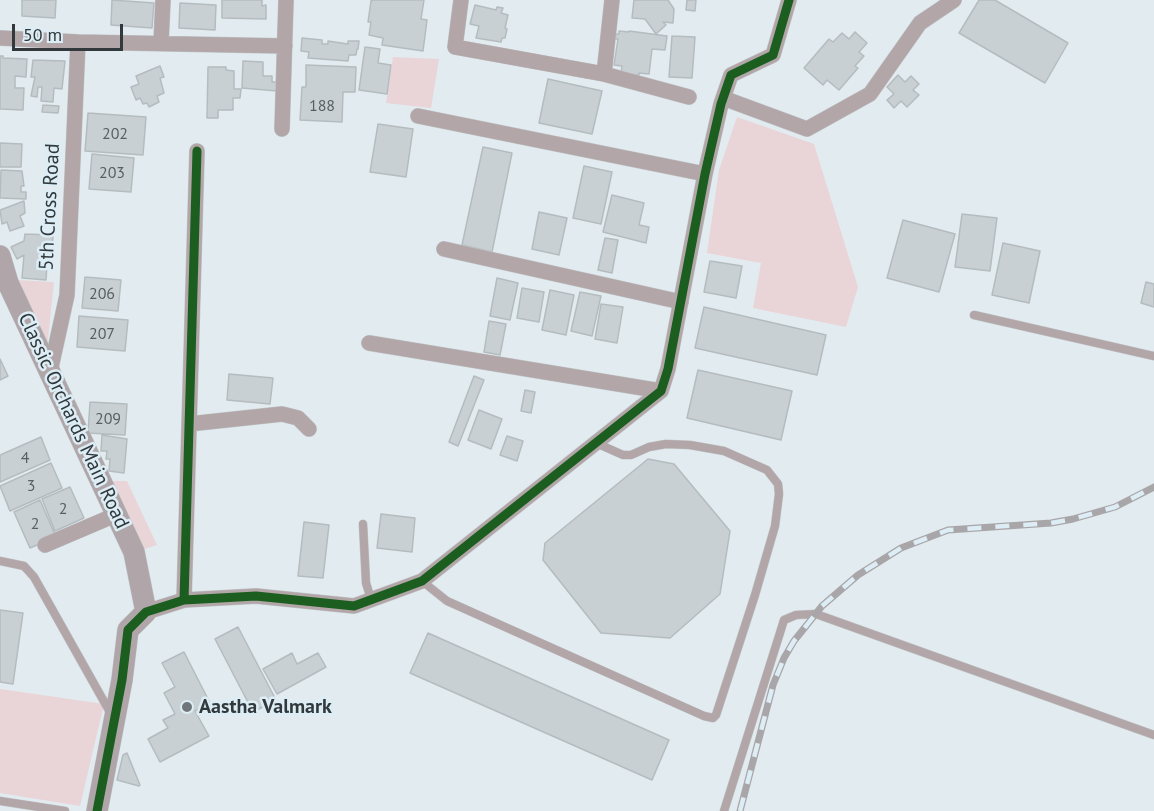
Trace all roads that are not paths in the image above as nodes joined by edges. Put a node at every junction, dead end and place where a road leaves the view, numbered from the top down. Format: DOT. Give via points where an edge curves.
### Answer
graph roads {
  1 [pos="163,0"];
  2 [pos="286,0"];
  3 [pos="461,0"];
  4 [pos="612,0"];
  5 [pos="789,0"];
  6 [pos="954,0"];
  7 [pos="0,38"];
  8 [pos="78,42"];
  9 [pos="161,43"];
  10 [pos="285,46"];
  11 [pos="604,74"];
  12 [pos="689,97"];
  13 [pos="723,98"];
  14 [pos="418,116"];
  15 [pos="282,129"];
  16 [pos="197,151"];
  17 [pos="705,174"];
  18 [pos="444,249"];
  19 [pos="0,256"];
  20 [pos="0,292"];
  21 [pos="681,302"];
  22 [pos="974,315"];
  23 [pos="369,343"];
  24 [pos="1154,356"];
  25 [pos="50,372"];
  26 [pos="661,391"];
  27 [pos="189,424"];
  28 [pos="309,429"];
  29 [pos="596,443"];
  30 [pos="106,519"];
  31 [pos="363,525"];
  32 [pos="45,545"];
  33 [pos="0,561"];
  34 [pos="422,581"];
  35 [pos="140,588"];
  36 [pos="371,599"];
  37 [pos="184,600"];
  38 [pos="146,612"];
  39 [pos="115,720"];
  40 [pos="1154,735"];
  41 [pos="0,801"];
  42 [pos="65,811"];
  43 [pos="97,811"];
  44 [pos="724,811"];
  1 -- 9 [label="street"];
  2 -- 10 [label="street"];
  3 -- 11 [label="street" via="455,47"];
  4 -- 11 [label="street"];
  5 -- 13 [label="street" via="773,55 731,75"];
  6 -- 13 [label="street" via="920,23 870,94 807,129"];
  7 -- 8 [label="street"];
  8 -- 9 [label="street"];
  8 -- 25 [label="street, 5th Cross Road" via="67,295"];
  9 -- 10 [label="street"];
  10 -- 15 [label="street"];
  11 -- 12 [label="street"];
  13 -- 17 [label="street"];
  14 -- 17 [label="street"];
  16 -- 27 [label="street"];
  17 -- 21 [label="street"];
  18 -- 21 [label="street"];
  19 -- 25 [label="street, Classic Orchards Main Road" via="8,283"];
  20 -- 30 [label="street, Classic Orchards Main Road"];
  21 -- 26 [label="street"];
  22 -- 24 [label="lane"];
  23 -- 26 [label="street"];
  25 -- 35 [label="street, Classic Orchards Main Road" via="134,552"];
  26 -- 29 [label="street"];
  27 -- 28 [label="street" via="282,414 298,418"];
  27 -- 37 [label="street"];
  29 -- 34 [label="street"];
  29 -- 34 [label="lane" via="623,455 666,444 724,451 767,470 778,484 775,526 713,718 447,601"];
  30 -- 32 [label="street"];
  30 -- 35 [label="street, Classic Orchards Main Road"];
  31 -- 36 [label="lane" via="366,583"];
  33 -- 39 [label="lane" via="24,567 34,577"];
  34 -- 36 [label="street"];
  35 -- 38 [label="street, Classic Orchards Main Road"];
  36 -- 37 [label="street" via="354,606 256,596"];
  37 -- 38 [label="street"];
  38 -- 39 [label="street" via="128,630"];
  39 -- 43 [label="street"];
  40 -- 44 [label="lane" via="816,614 796,615 784,620"];
  41 -- 42 [label="lane"];
}
